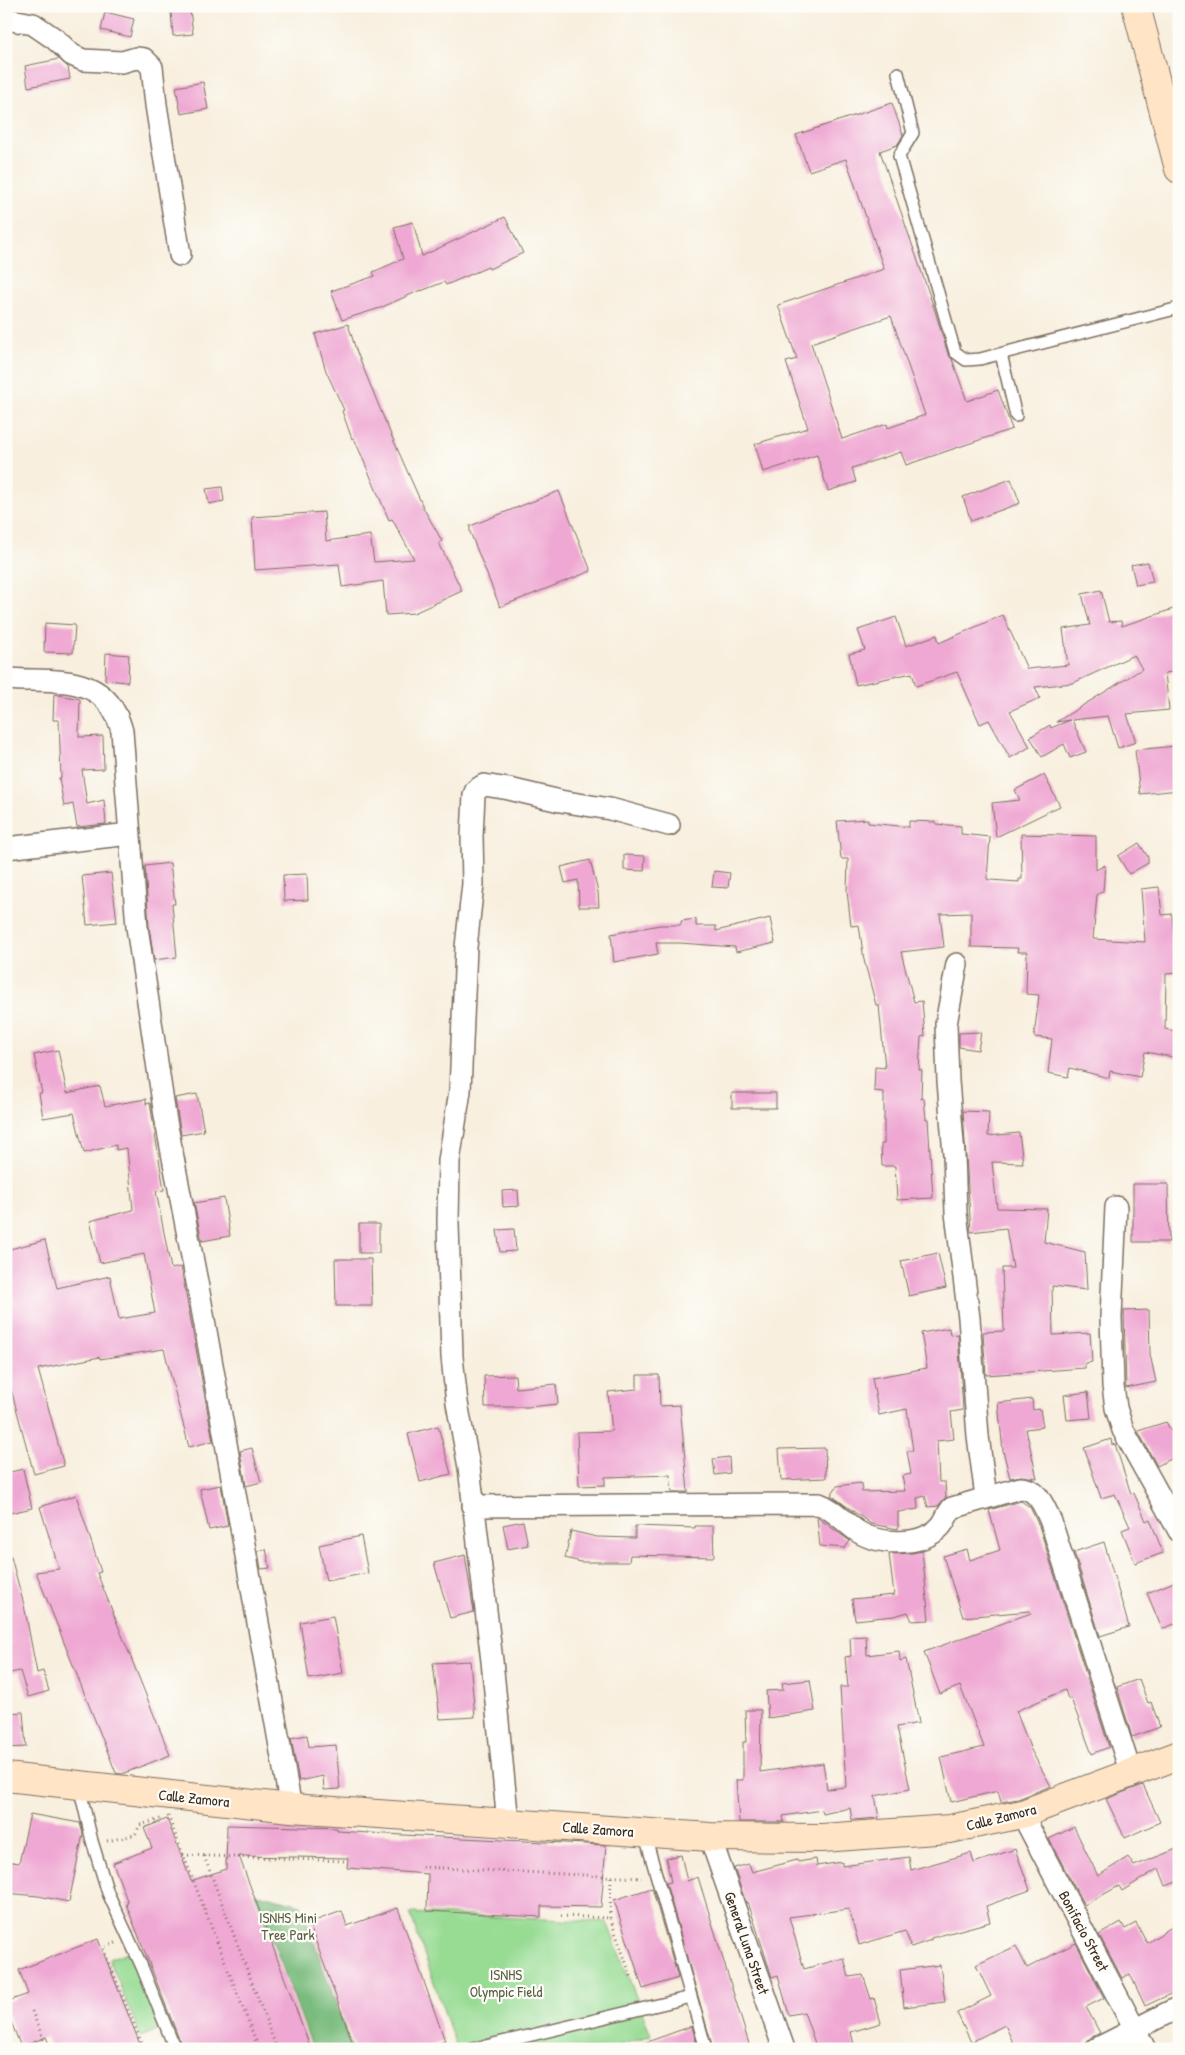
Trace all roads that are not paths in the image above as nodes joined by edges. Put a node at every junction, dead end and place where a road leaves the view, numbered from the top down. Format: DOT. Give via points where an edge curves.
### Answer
graph roads {
  1 [pos="1136,6"];
  2 [pos="6,19"];
  3 [pos="898,73"];
  4 [pos="1179,169"];
  5 [pos="180,255"];
  6 [pos="1179,308"];
  7 [pos="1001,354"];
  8 [pos="1016,416"];
  9 [pos="6,679"];
  10 [pos="669,825"];
  11 [pos="130,834"];
  12 [pos="6,848"];
  13 [pos="957,964"];
  14 [pos="1116,1207"];
  15 [pos="986,1497"];
  16 [pos="474,1506"];
  17 [pos="1179,1531"];
  18 [pos="1179,1755"];
  19 [pos="1130,1774"];
  20 [pos="6,1777"];
  21 [pos="79,1785"];
  22 [pos="291,1808"];
  23 [pos="1022,1814"];
  24 [pos="508,1823"];
  25 [pos="644,1832"];
  26 [pos="710,1837"];
  27 [pos="691,1997"];
  28 [pos="1179,2007"];
  29 [pos="1140,2039"];
  30 [pos="175,2049"];
  31 [pos="473,2049"];
  32 [pos="706,2049"];
  33 [pos="784,2049"];
  34 [pos="1096,2049"];
  1 -- 4 [label="street"];
  2 -- 5 [label="street" via="33,24 83,60 122,62 136,58 152,67"];
  3 -- 7 [label="lane" via="913,133 899,156 955,352 966,360"];
  6 -- 7 [label="lane"];
  7 -- 8 [label="lane"];
  9 -- 11 [label="street" via="76,683 94,689 111,704 118,714 122,731"];
  10 -- 16 [label="street" via="610,809 484,785 474,795 473,884 466,947 460,1091 449,1161 448,1224 452,1357"];
  11 -- 12 [label="street"];
  11 -- 22 [label="street" via="137,926 165,1116"];
  13 -- 15 [label="street" via="946,1024 948,1081 956,1213"];
  14 -- 17 [label="street" via="1111,1316 1116,1408 1123,1430"];
  15 -- 16 [label="street" via="952,1508 941,1527 914,1540 869,1537 819,1504"];
  15 -- 19 [label="street" via="1027,1488 1042,1503 1063,1556"];
  16 -- 24 [label="street"];
  18 -- 19 [label="street, Calle Zamora"];
  19 -- 23 [label="street, Calle Zamora"];
  20 -- 21 [label="street, Calle Zamora"];
  21 -- 22 [label="street, Calle Zamora"];
  21 -- 30 [label="lane" via="108,1893"];
  22 -- 24 [label="street, Calle Zamora"];
  23 -- 26 [label="street, Calle Zamora" via="950,1829 822,1838"];
  23 -- 29 [label="street, Bonifacio Street"];
  24 -- 25 [label="street, Calle Zamora"];
  25 -- 26 [label="street, Calle Zamora"];
  25 -- 27 [label="lane"];
  26 -- 33 [label="street, General Luna Street"];
  27 -- 31 [label="lane"];
  27 -- 32 [label="lane"];
  28 -- 29 [label="street"];
  29 -- 34 [label="street"];
}
